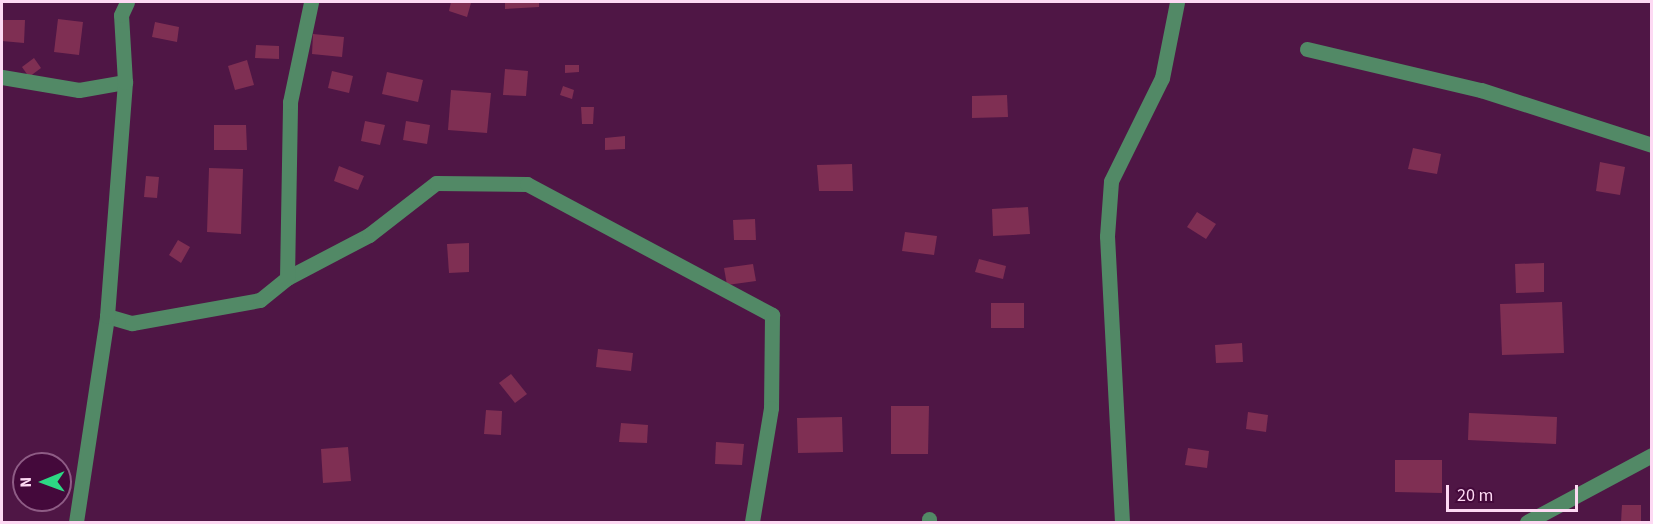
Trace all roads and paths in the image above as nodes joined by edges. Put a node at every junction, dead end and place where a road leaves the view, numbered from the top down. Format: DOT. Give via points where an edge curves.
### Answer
graph roads {
  1 [pos="127,2"];
  2 [pos="311,2"];
  3 [pos="1177,2"];
  4 [pos="1307,49"];
  5 [pos="2,77"];
  6 [pos="124,82"];
  7 [pos="1652,145"];
  8 [pos="287,278"];
  9 [pos="107,316"];
  10 [pos="1652,455"];
  11 [pos="76,522"];
  12 [pos="752,522"];
  13 [pos="1122,522"];
  14 [pos="1527,522"];
  1 -- 6 [label="street" via="121,15"];
  2 -- 8 [label="street" via="290,102"];
  3 -- 13 [label="street" via="1162,78 1112,181 1107,236"];
  4 -- 7 [label="street" via="1481,90"];
  5 -- 6 [label="street" via="79,90"];
  6 -- 9 [label="street"];
  8 -- 9 [label="street" via="260,300 132,323"];
  8 -- 12 [label="street" via="369,235 436,183 527,184 772,315 771,408"];
  9 -- 11 [label="street"];
  10 -- 14 [label="street"];
}
